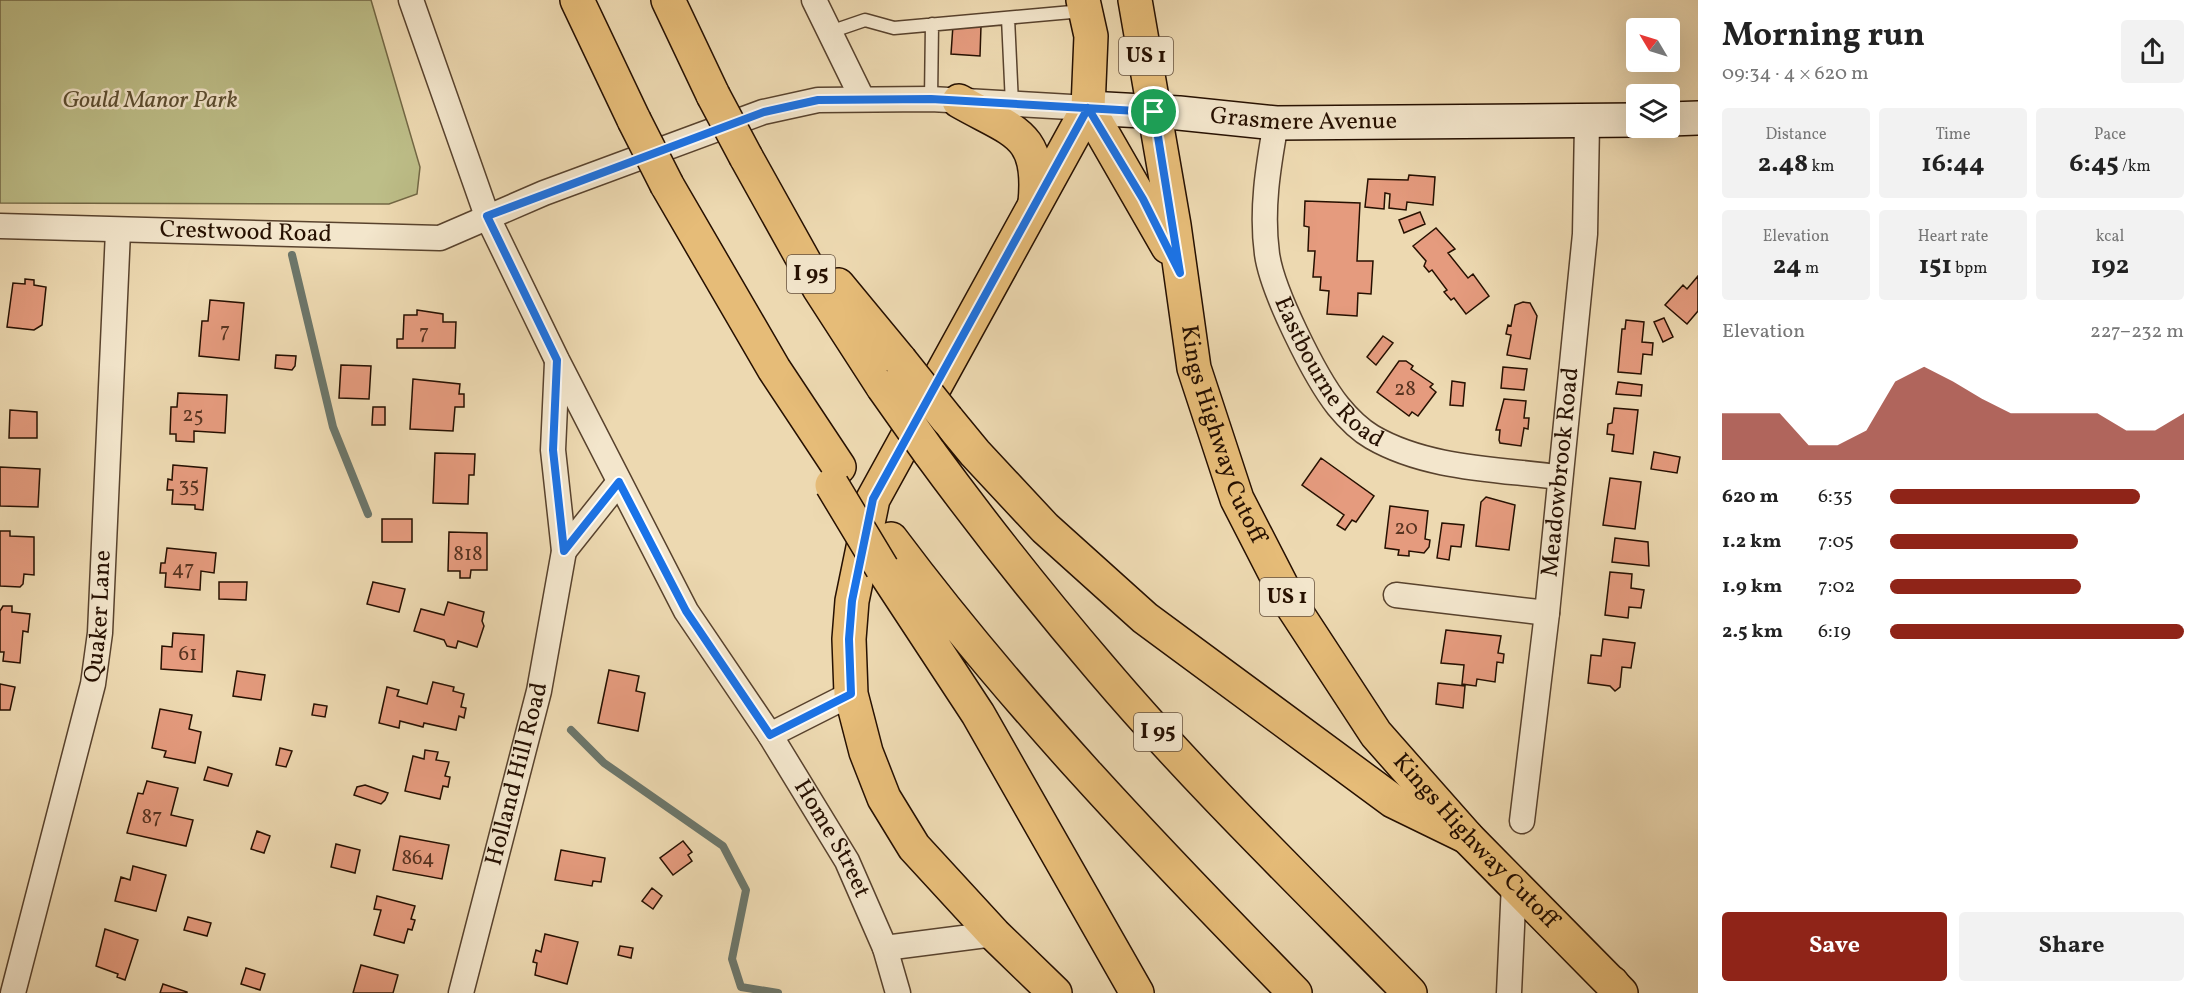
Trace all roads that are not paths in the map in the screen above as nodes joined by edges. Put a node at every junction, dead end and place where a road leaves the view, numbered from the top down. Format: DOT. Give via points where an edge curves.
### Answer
graph roads {
  1 [pos="411,0"];
  2 [pos="577,0"];
  3 [pos="668,0"];
  4 [pos="814,0"];
  5 [pos="1135,0"];
  6 [pos="1084,5"];
  7 [pos="1008,18"];
  8 [pos="932,24"];
  9 [pos="830,32"];
  10 [pos="862,98"];
  11 [pos="945,100"];
  12 [pos="1012,104"];
  13 [pos="1088,108"];
  14 [pos="1154,112"];
  15 [pos="1698,117"];
  16 [pos="1680,118"];
  17 [pos="1626,121"];
  18 [pos="1276,123"];
  19 [pos="1587,123"];
  20 [pos="1035,209"];
  21 [pos="487,216"];
  22 [pos="0,226"];
  23 [pos="118,231"];
  24 [pos="1180,273"];
  25 [pos="557,360"];
  26 [pos="892,373"];
  27 [pos="1558,477"];
  28 [pos="619,482"];
  29 [pos="564,551"];
  30 [pos="887,554"];
  31 [pos="1396,595"];
  32 [pos="1547,613"];
  33 [pos="851,694"];
  34 [pos="770,735"];
  35 [pos="1522,821"];
  36 [pos="1467,837"];
  37 [pos="1514,883"];
  38 [pos="994,934"];
  39 [pos="885,948"];
  40 [pos="1617,990"];
  41 [pos="13,993"];
  42 [pos="461,993"];
  43 [pos="898,993"];
  44 [pos="1055,993"];
  45 [pos="1137,993"];
  46 [pos="1295,993"];
  47 [pos="1410,993"];
  48 [pos="1509,993"];
  1 -- 21 [label="street"];
  2 -- 30 [label="main road, bridge" via="667,185 836,476"];
  3 -- 26 [label="main road, bridge" via="770,202"];
  4 -- 9 [label="street"];
  5 -- 14 [label="main road, Kings Highway Cutoff / US 1"];
  6 -- 7 [label="lane"];
  6 -- 13 [label="main road, US 1" via="1092,36"];
  7 -- 8 [label="lane"];
  7 -- 12 [label="lane"];
  8 -- 9 [label="lane" via="894,28 865,20"];
  8 -- 11 [label="lane"];
  9 -- 10 [label="street"];
  10 -- 11 [label="street, Grasmere Avenue"];
  10 -- 21 [label="street, Grasmere Avenue" via="818,100 764,112"];
  11 -- 12 [label="street, Grasmere Avenue"];
  11 -- 20 [label="main road" via="1013,132 1029,146 1038,176"];
  12 -- 13 [label="street, Grasmere Avenue"];
  13 -- 14 [label="street, Grasmere Avenue"];
  13 -- 20 [label="main road, US 1"];
  13 -- 24 [label="main road" via="1143,199"];
  14 -- 18 [label="street, Grasmere Avenue"];
  14 -- 24 [label="main road, Kings Highway Cutoff / US 1"];
  15 -- 16 [label="street"];
  17 -- 19 [label="street, Grasmere Avenue"];
  18 -- 19 [label="street, Grasmere Avenue"];
  18 -- 27 [label="street, Eastbourne Road" via="1266,175 1267,257 1272,279 1307,354 1339,407 1371,436 1404,452 1438,461"];
  19 -- 27 [label="street, Meadowbrook Road" via="1584,234"];
  20 -- 33 [label="main road, US 1" via="873,499 852,601"];
  21 -- 23 [label="street, Crestwood Road" via="440,238"];
  21 -- 25 [label="street, Home Street"];
  22 -- 23 [label="street, Crestwood Road"];
  23 -- 41 [label="street, Quaker Lane" via="100,633 93,684"];
  24 -- 36 [label="main road, Kings Highway Cutoff / US 1" via="1194,368 1237,499 1291,604 1376,734"];
  25 -- 28 [label="street, Home Street"];
  25 -- 29 [label="street, Holland Hill Road" via="553,450"];
  26 -- 36 [label="main road, bridge" via="947,419 1045,528 1145,618 1393,801"];
  26 -- 47 [label="main road, I 95, bridge" via="929,452 986,529 1103,671 1237,816"];
  27 -- 32 [label="street, Meadowbrook Road"];
  28 -- 29 [label="street, Holland Hill Road"];
  28 -- 34 [label="street, Home Street" via="686,611"];
  29 -- 42 [label="street, Holland Hill Road" via="539,691"];
  30 -- 45 [label="main road"];
  30 -- 46 [label="main road" via="1042,726"];
  31 -- 32 [label="street"];
  32 -- 35 [label="street, Meadowbrook Road"];
  33 -- 34 [label="street"];
  33 -- 38 [label="main road, US 1" via="866,752 884,798 914,847"];
  34 -- 39 [label="street, Home Street" via="847,861"];
  36 -- 37 [label="main road, Kings Highway Cutoff / US 1"];
  37 -- 40 [label="main road, Kings Highway Cutoff / US 1"];
  37 -- 48 [label="street"];
  38 -- 39 [label="street"];
  38 -- 44 [label="main road, US 1"];
  39 -- 43 [label="street, Home Street"];
}
